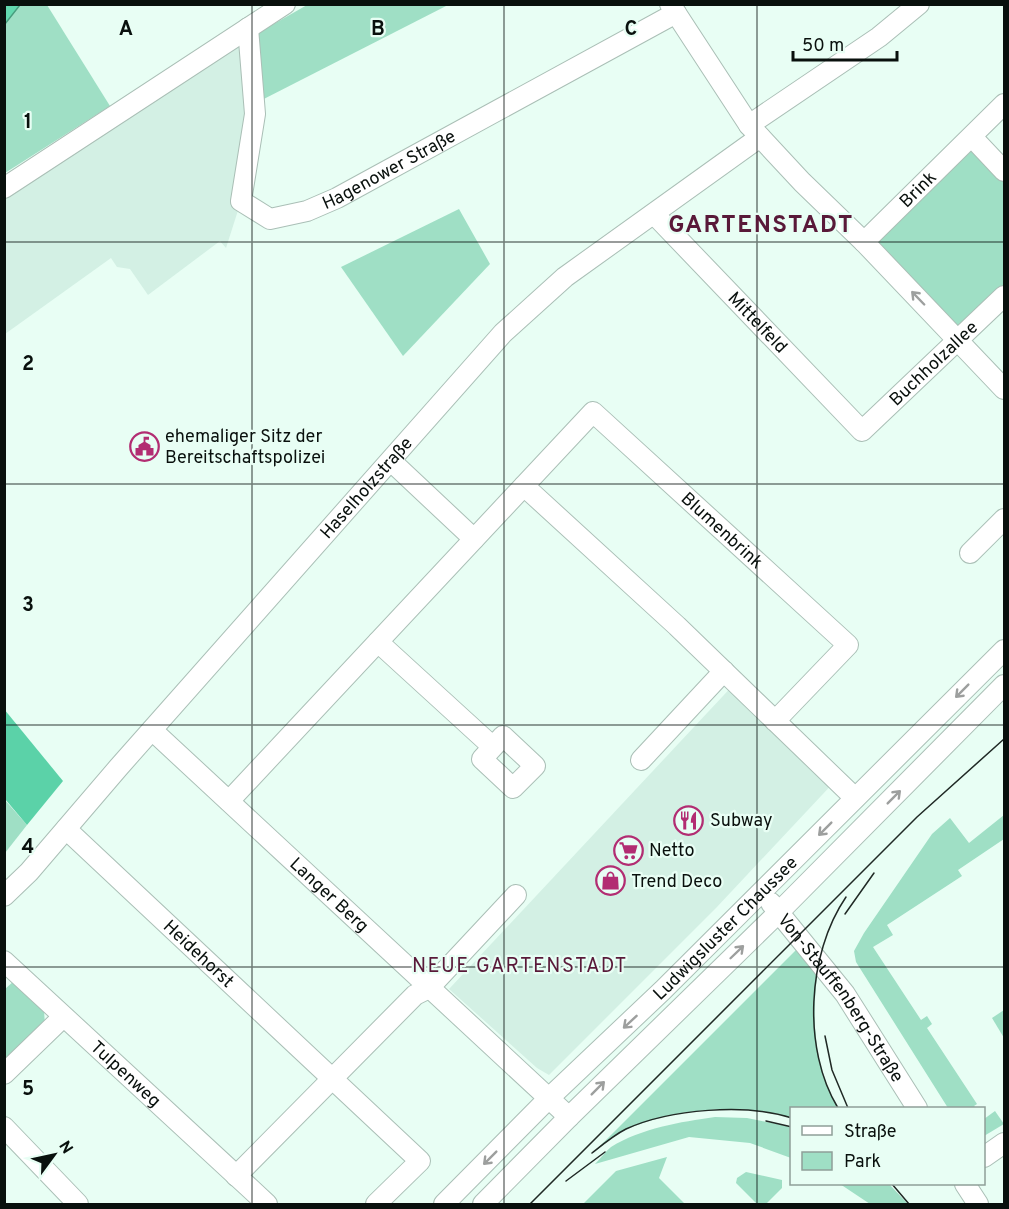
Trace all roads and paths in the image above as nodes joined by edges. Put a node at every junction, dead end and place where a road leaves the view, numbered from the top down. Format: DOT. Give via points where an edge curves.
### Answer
graph roads {
  1 [pos="285,4"];
  2 [pos="919,4"];
  3 [pos="673,9"];
  4 [pos="248,28"];
  5 [pos="1005,104"];
  6 [pos="754,131"];
  7 [pos="972,137"];
  8 [pos="1005,171"];
  9 [pos="4,188"];
  10 [pos="654,214"];
  11 [pos="864,242"];
  12 [pos="1005,296"];
  13 [pos="959,340"];
  14 [pos="1005,389"];
  15 [pos="862,431"];
  16 [pos="391,461"];
  17 [pos="524,486"];
  18 [pos="1005,519"];
  19 [pos="474,539"];
  20 [pos="970,553"];
  21 [pos="378,642"];
  22 [pos="1005,650"];
  23 [pos="724,672"];
  24 [pos="1005,685"];
  25 [pos="775,721"];
  26 [pos="152,730"];
  27 [pos="493,747"];
  28 [pos="641,760"];
  29 [pos="855,798"];
  30 [pos="229,801"];
  31 [pos="66,829"];
  32 [pos="761,892"];
  33 [pos="516,895"];
  34 [pos="4,896"];
  35 [pos="778,913"];
  36 [pos="4,961"];
  37 [pos="429,988"];
  38 [pos="63,1017"];
  39 [pos="4,1074"];
  40 [pos="332,1078"];
  41 [pos="549,1098"];
  42 [pos="916,1107"];
  43 [pos="569,1117"];
  44 [pos="4,1127"];
  45 [pos="1005,1143"];
  46 [pos="985,1155"];
  47 [pos="236,1176"];
  48 [pos="966,1185"];
  49 [pos="78,1204"];
  50 [pos="267,1204"];
  51 [pos="376,1204"];
  52 [pos="444,1204"];
  53 [pos="483,1204"];
  54 [pos="978,1204"];
  1 -- 4 [label="street"];
  2 -- 6 [label="street, Haselholzstraße"];
  3 -- 4 [label="street, Hagenower Straße" via="337,198 307,211 270,219 241,201 255,114"];
  3 -- 6 [label="street"];
  4 -- 9 [label="street"];
  5 -- 7 [label="street, Brink"];
  6 -- 10 [label="street, Haselholzstraße"];
  6 -- 11 [label="street"];
  7 -- 8 [label="street"];
  7 -- 11 [label="street, Brink"];
  10 -- 15 [label="street, Mittelfeld"];
  10 -- 16 [label="street, Haselholzstraße" via="565,277 503,333"];
  13 -- 11 [label="street, one-way"];
  12 -- 13 [label="street, Buchholzallee"];
  13 -- 14 [label="street"];
  13 -- 15 [label="street, Buchholzallee"];
  16 -- 19 [label="street"];
  16 -- 26 [label="street, Haselholzstraße"];
  17 -- 19 [label="street, Blumenbrink"];
  17 -- 23 [label="street"];
  17 -- 25 [label="street, Blumenbrink" via="593,412 832,630 848,645"];
  18 -- 20 [label="street"];
  19 -- 21 [label="street"];
  21 -- 27 [label="street"];
  21 -- 30 [label="street"];
  22 -- 29 [label="street, Ludwigsluster Chaussee, one-way"];
  23 -- 25 [label="street"];
  23 -- 28 [label="street"];
  35 -- 24 [label="street, Ludwigsluster Chaussee, one-way"];
  25 -- 29 [label="street"];
  26 -- 30 [label="street, Langer Berg"];
  26 -- 31 [label="street, Haselholzstraße"];
  29 -- 32 [label="street, Ludwigsluster Chaussee, one-way"];
  30 -- 37 [label="street, Langer Berg"];
  31 -- 34 [label="street, Haselholzstraße"];
  31 -- 40 [label="street, Heidehorst"];
  32 -- 35 [label="street, Von-Stauffenberg-Straße"];
  32 -- 41 [label="street, Ludwigsluster Chaussee, one-way"];
  33 -- 37 [label="street"];
  35 -- 42 [label="street, Von-Stauffenberg-Straße" via="845,994"];
  43 -- 35 [label="street, Ludwigsluster Chaussee, one-way"];
  36 -- 38 [label="street, Tulpenweg"];
  37 -- 40 [label="street" via="415,995"];
  37 -- 41 [label="street, Langer Berg"];
  38 -- 39 [label="street"];
  38 -- 47 [label="street, Tulpenweg"];
  40 -- 47 [label="street"];
  40 -- 51 [label="street, Heidehorst" via="420,1161"];
  41 -- 43 [label="street, Langer Berg"];
  41 -- 52 [label="street, Ludwigsluster Chaussee, one-way"];
  43 -- 53 [label="street, Ludwigsluster Chaussee"];
  44 -- 49 [label="street"];
  45 -- 46 [label="street"];
  47 -- 50 [label="street"];
  48 -- 54 [label="street"];
}
